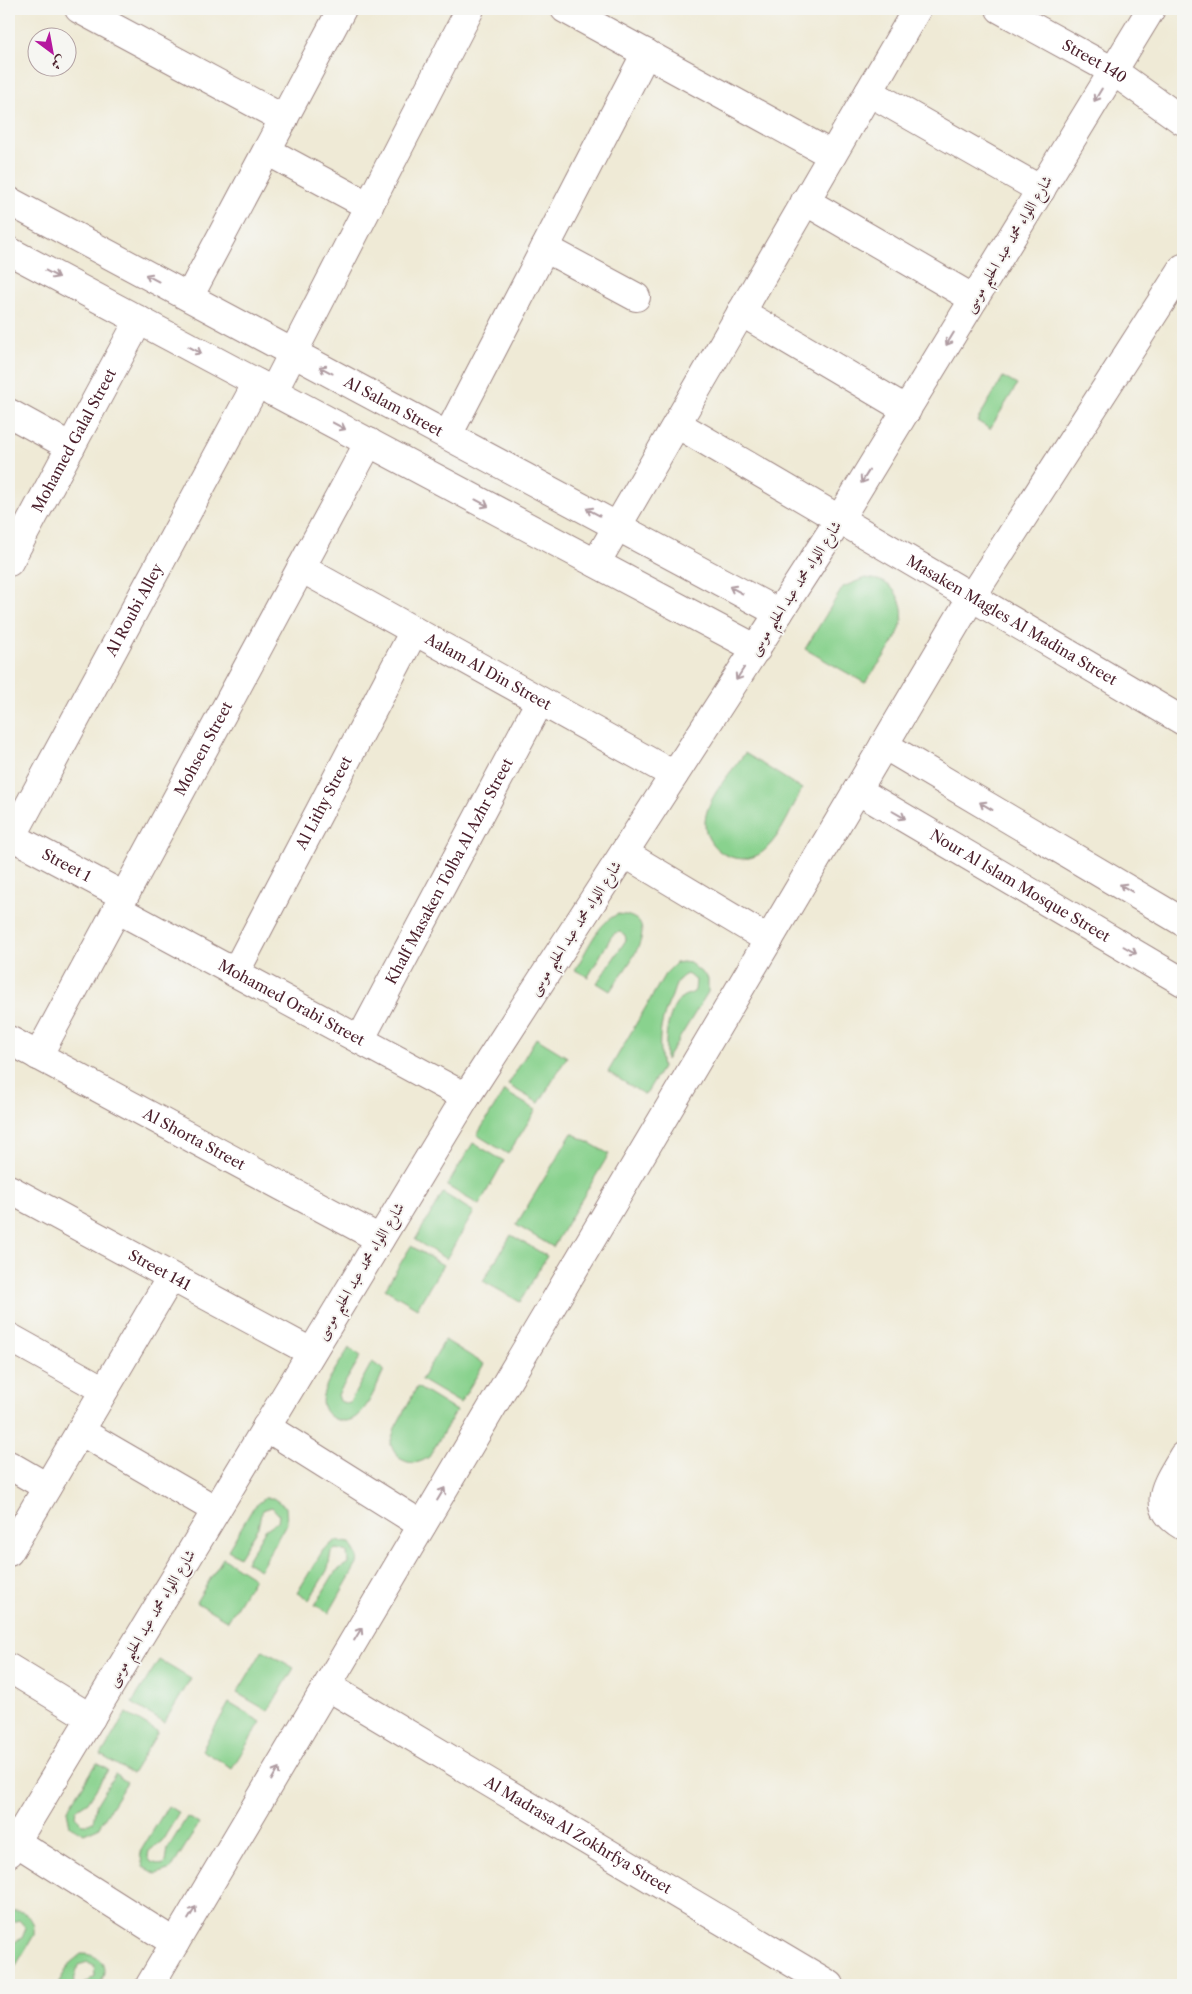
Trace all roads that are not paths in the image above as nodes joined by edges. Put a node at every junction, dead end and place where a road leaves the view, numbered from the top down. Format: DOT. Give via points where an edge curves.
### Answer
graph roads {
  1 [pos="79,9"];
  2 [pos="342,9"];
  3 [pos="470,9"];
  4 [pos="564,9"];
  5 [pos="917,9"];
  6 [pos="1000,9"];
  7 [pos="1151,9"];
  8 [pos="646,53"];
  9 [pos="1113,71"];
  10 [pos="869,92"];
  11 [pos="284,119"];
  12 [pos="1183,121"];
  13 [pos="266,151"];
  14 [pos="832,155"];
  15 [pos="1041,190"];
  16 [pos="9,201"];
  17 [pos="805,201"];
  18 [pos="369,206"];
  19 [pos="545,248"];
  20 [pos="9,251"];
  21 [pos="1183,268"];
  22 [pos="189,297"];
  23 [pos="636,297"];
  24 [pos="974,299"];
  25 [pos="741,312"];
  26 [pos="139,320"];
  27 [pos="293,353"];
  28 [pos="265,387"];
  29 [pos="907,410"];
  30 [pos="9,413"];
  31 [pos="677,424"];
  32 [pos="448,435"];
  33 [pos="369,442"];
  34 [pos="71,447"];
  35 [pos="840,520"];
  36 [pos="618,525"];
  37 [pos="9,562"];
  38 [pos="596,563"];
  39 [pos="301,568"];
  40 [pos="971,598"];
  41 [pos="779,613"];
  42 [pos="414,631"];
  43 [pos="757,649"];
  44 [pos="540,701"];
  45 [pos="1183,721"];
  46 [pos="884,745"];
  47 [pos="674,775"];
  48 [pos="857,790"];
  49 [pos="10,836"];
  50 [pos="624,853"];
  51 [pos="121,903"];
  52 [pos="1183,922"];
  53 [pos="769,940"];
  54 [pos="235,973"];
  55 [pos="1183,982"];
  56 [pos="9,1040"];
  57 [pos="360,1040"];
  58 [pos="38,1056"];
  59 [pos="466,1097"];
  60 [pos="9,1190"];
  61 [pos="380,1239"];
  62 [pos="171,1277"];
  63 [pos="9,1337"];
  64 [pos="311,1352"];
  65 [pos="104,1390"];
  66 [pos="266,1427"];
  67 [pos="80,1431"];
  68 [pos="1183,1456"];
  69 [pos="9,1465"];
  70 [pos="47,1487"];
  71 [pos="216,1510"];
  72 [pos="422,1525"];
  73 [pos="1183,1526"];
  74 [pos="9,1552"];
  75 [pos="9,1668"];
  76 [pos="327,1686"];
  77 [pos="91,1718"];
  78 [pos="12,1847"];
  79 [pos="175,1943"];
  80 [pos="150,1985"];
  81 [pos="830,1985"];
  1 -- 11 [label="street"];
  2 -- 11 [label="street"];
  3 -- 18 [label="street, Al Roubi Alley"];
  4 -- 8 [label="street"];
  5 -- 10 [label="street"];
  6 -- 9 [label="street, Street 140"];
  7 -- 9 [label="street, شارع اللواء محمد عبد الحليم موسى"];
  8 -- 14 [label="street"];
  8 -- 19 [label="street"];
  9 -- 12 [label="street, Street 140"];
  9 -- 15 [label="street, شارع اللواء محمد عبد الحليم موسى, one-way"];
  10 -- 14 [label="street"];
  10 -- 15 [label="street"];
  11 -- 13 [label="street"];
  13 -- 18 [label="street"];
  13 -- 22 [label="street"];
  14 -- 17 [label="street"];
  15 -- 24 [label="street, شارع اللواء محمد عبد الحليم موسى"];
  22 -- 16 [label="street, Al Salam Street, one-way"];
  17 -- 24 [label="street"];
  17 -- 25 [label="street"];
  18 -- 27 [label="street, Al Roubi Alley"];
  19 -- 23 [label="street"];
  19 -- 32 [label="street"];
  20 -- 26 [label="street, one-way"];
  21 -- 40 [label="street"];
  22 -- 27 [label="street, Al Salam Street"];
  24 -- 29 [label="street, شارع اللواء محمد عبد الحليم موسى, one-way"];
  25 -- 29 [label="street"];
  25 -- 31 [label="street"];
  26 -- 28 [label="street, one-way"];
  26 -- 34 [label="street, Mohamed Galal Street"];
  27 -- 28 [label="street, Al Roubi Alley"];
  32 -- 27 [label="street, Al Salam Street, one-way"];
  28 -- 33 [label="street, one-way"];
  28 -- 49 [label="street, Al Roubi Alley"];
  29 -- 35 [label="street, شارع اللواء محمد عبد الحليم موسى, one-way"];
  30 -- 34 [label="street"];
  31 -- 35 [label="street, Masaken Magles Al Madina Street"];
  31 -- 36 [label="street"];
  36 -- 32 [label="street, Al Salam Street, one-way"];
  33 -- 38 [label="street, one-way"];
  33 -- 39 [label="street, Mohsen Street"];
  34 -- 37 [label="street, Mohamed Galal Street"];
  35 -- 40 [label="street, Masaken Magles Al Madina Street"];
  35 -- 41 [label="street, شارع اللواء محمد عبد الحليم موسى"];
  36 -- 38 [label="street"];
  41 -- 36 [label="street, Al Salam Street, one-way"];
  38 -- 43 [label="street"];
  39 -- 42 [label="street, Aalam Al Din Street"];
  39 -- 51 [label="street, Mohsen Street"];
  40 -- 45 [label="street, Masaken Magles Al Madina Street"];
  40 -- 46 [label="street"];
  41 -- 43 [label="street, شارع اللواء محمد عبد الحليم موسى"];
  42 -- 44 [label="street, Aalam Al Din Street"];
  42 -- 54 [label="street, Al Lithy Street"];
  43 -- 47 [label="street, شارع اللواء محمد عبد الحليم موسى, one-way"];
  44 -- 47 [label="street, Aalam Al Din Street"];
  44 -- 57 [label="street, Khalf Masaken Tolba Al Azhr Street"];
  46 -- 48 [label="street"];
  52 -- 46 [label="street, one-way"];
  47 -- 50 [label="street, شارع اللواء محمد عبد الحليم موسى"];
  48 -- 53 [label="street"];
  48 -- 55 [label="street, Nour Al Islam Mosque Street, one-way"];
  49 -- 51 [label="street, Street 1"];
  50 -- 53 [label="street"];
  50 -- 59 [label="street, شارع اللواء محمد عبد الحليم موسى"];
  51 -- 54 [label="street, Mohamed Orabi Street"];
  51 -- 58 [label="street, Mohsen Street"];
  72 -- 53 [label="street, one-way"];
  54 -- 57 [label="street, Mohamed Orabi Street"];
  56 -- 58 [label="street, Al Shorta Street"];
  57 -- 59 [label="street, Mohamed Orabi Street"];
  58 -- 61 [label="street, Al Shorta Street"];
  59 -- 61 [label="street, شارع اللواء محمد عبد الحليم موسى"];
  60 -- 62 [label="street, Street 141"];
  61 -- 64 [label="street, شارع اللواء محمد عبد الحليم موسى"];
  62 -- 64 [label="street, Street 141"];
  62 -- 65 [label="street"];
  63 -- 65 [label="street"];
  64 -- 66 [label="street, شارع اللواء محمد عبد الحليم موسى"];
  65 -- 67 [label="street"];
  66 -- 71 [label="street, شارع اللواء محمد عبد الحليم موسى"];
  66 -- 72 [label="street"];
  67 -- 70 [label="street"];
  67 -- 71 [label="street"];
  68 -- 73 [label="street" via="1163,1496 1169,1517"];
  69 -- 70 [label="street"];
  70 -- 74 [label="street"];
  71 -- 77 [label="street, شارع اللواء محمد عبد الحليم موسى"];
  76 -- 72 [label="street, one-way"];
  75 -- 77 [label="street"];
  79 -- 76 [label="street, one-way"];
  76 -- 81 [label="street, Al Madrasa Al Zokhrfya Street"];
  77 -- 78 [label="street, شارع اللواء محمد عبد الحليم موسى"];
  78 -- 79 [label="street"];
  79 -- 80 [label="street"];
}
